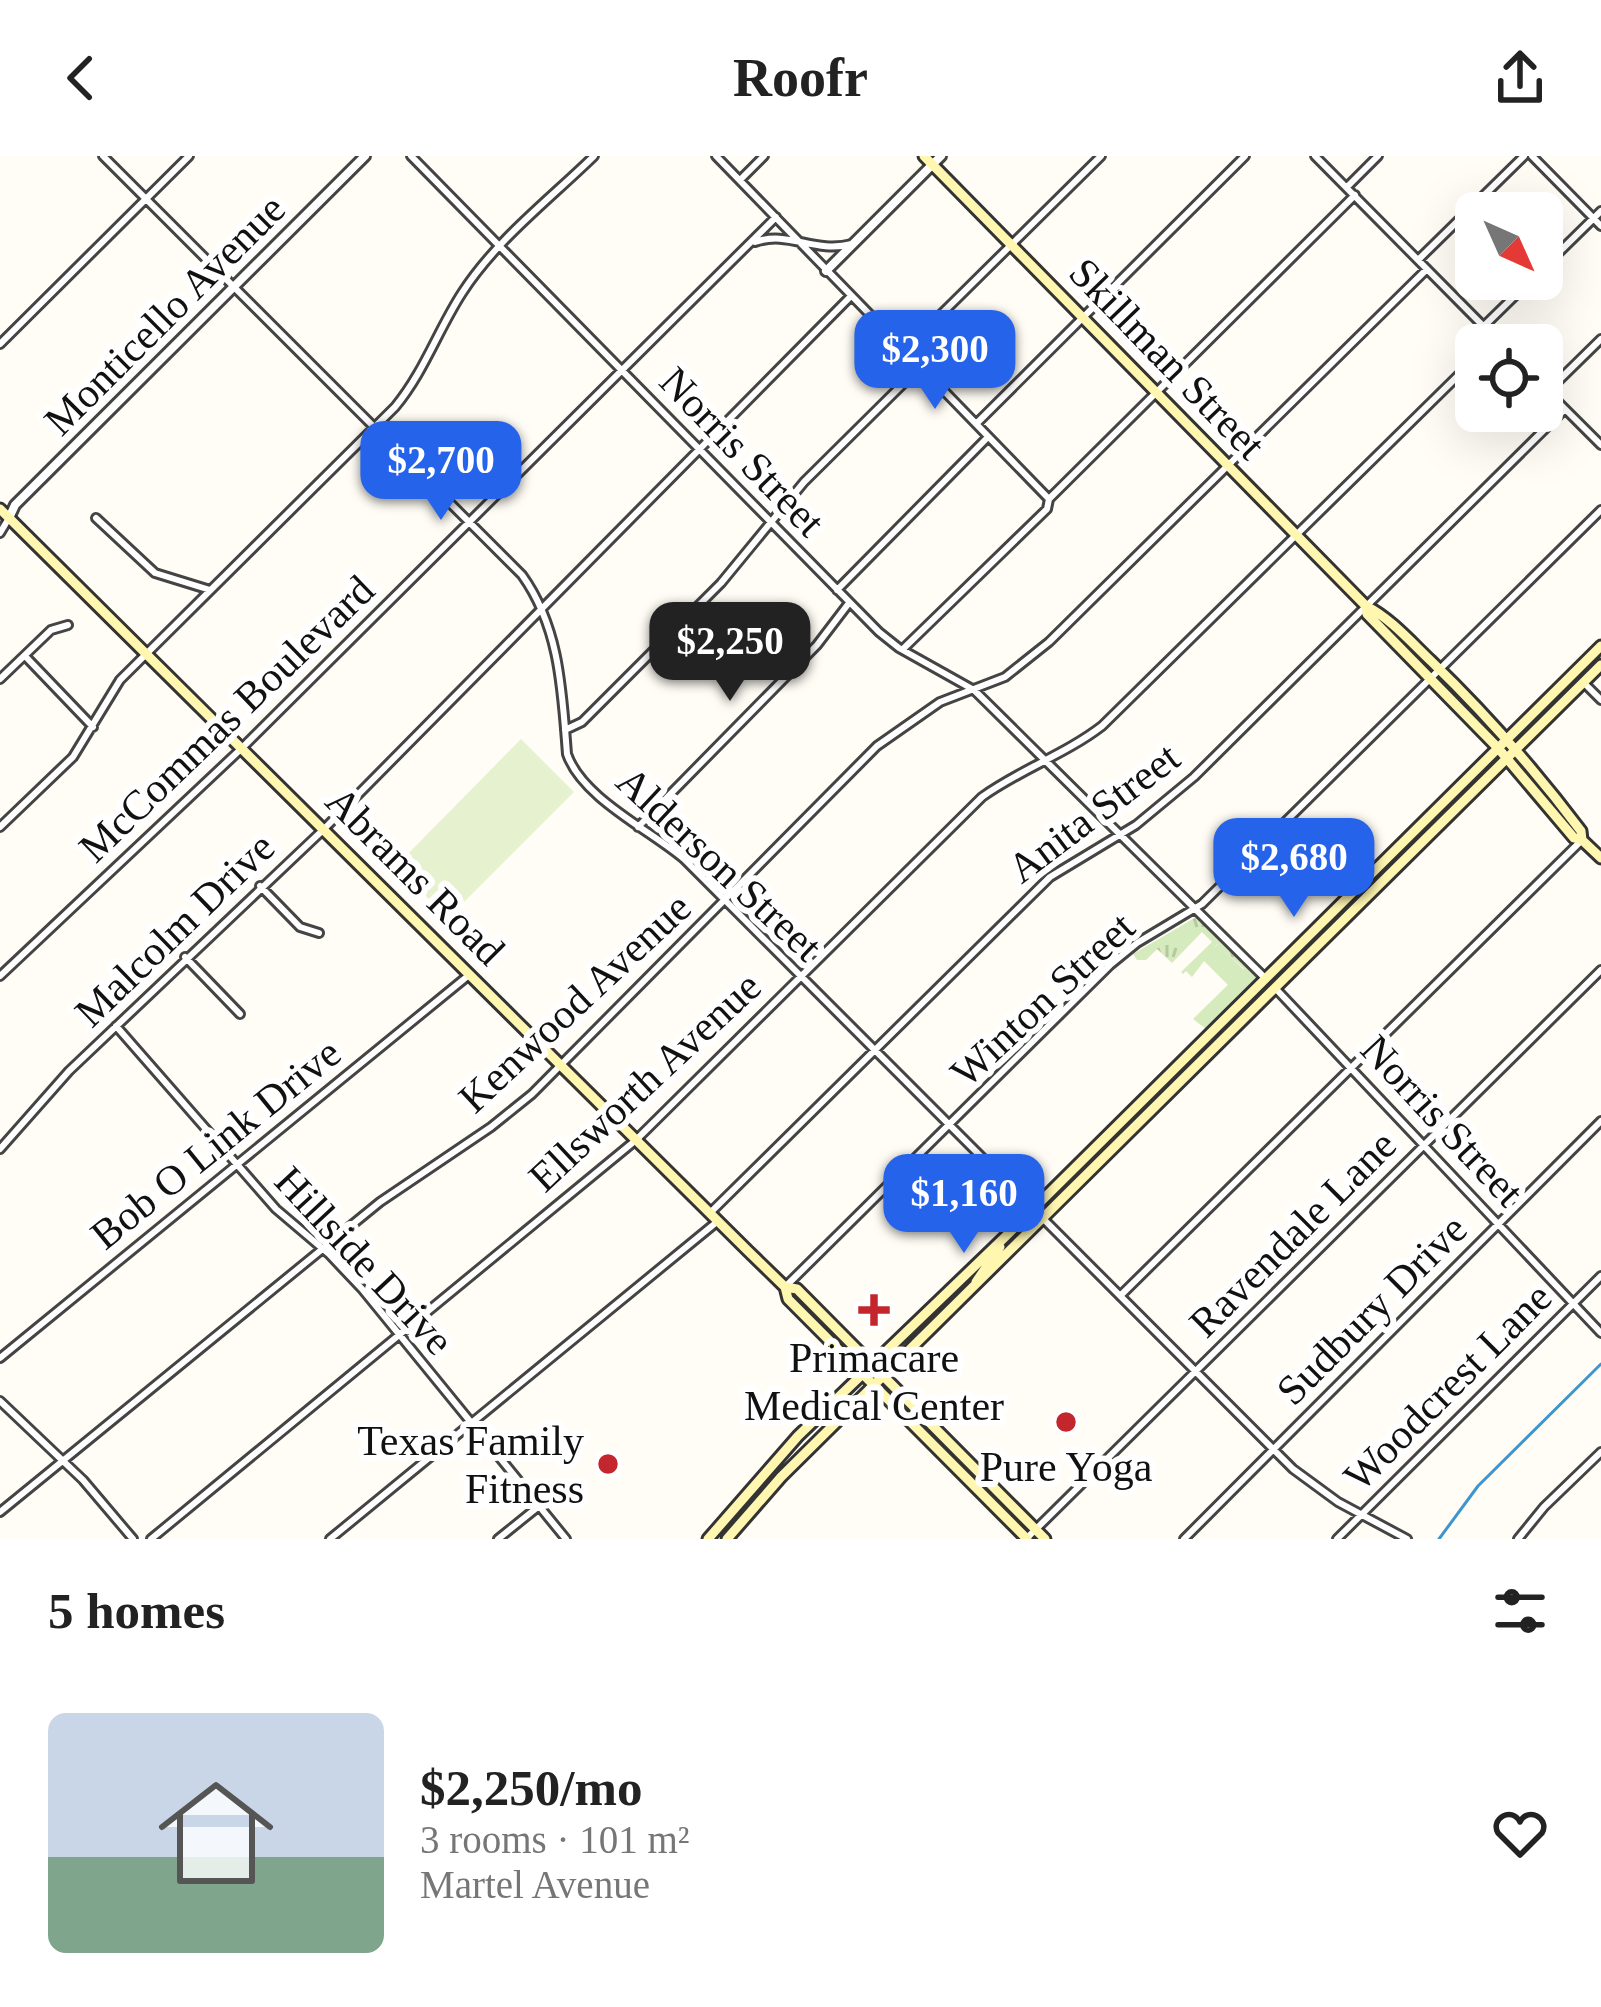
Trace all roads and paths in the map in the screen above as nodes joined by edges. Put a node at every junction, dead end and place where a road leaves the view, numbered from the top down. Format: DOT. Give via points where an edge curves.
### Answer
graph roads {
  1 [pos="104,156"];
  2 [pos="189,156"];
  3 [pos="365,156"];
  4 [pos="411,156"];
  5 [pos="594,156"];
  6 [pos="716,156"];
  7 [pos="764,156"];
  8 [pos="1101,156"];
  9 [pos="1245,156"];
  10 [pos="1315,156"];
  11 [pos="1378,156"];
  12 [pos="1528,156"];
  13 [pos="933,159"];
  14 [pos="740,180"];
  15 [pos="1347,188"];
  16 [pos="1355,195"];
  17 [pos="146,199"];
  18 [pos="1601,211"];
  19 [pos="776,217"];
  20 [pos="1593,218"];
  21 [pos="1601,226"];
  22 [pos="798,241"];
  23 [pos="853,244"];
  24 [pos="502,245"];
  25 [pos="1011,245"];
  26 [pos="746,247"];
  27 [pos="1563,248"];
  28 [pos="1418,260"];
  29 [pos="1427,269"];
  30 [pos="826,271"];
  31 [pos="235,286"];
  32 [pos="850,296"];
  33 [pos="1511,300"];
  34 [pos="1083,318"];
  35 [pos="1482,324"];
  36 [pos="1486,324"];
  37 [pos="1601,339"];
  38 [pos="0,344"];
  39 [pos="904,351"];
  40 [pos="920,367"];
  41 [pos="621,368"];
  42 [pos="1563,372"];
  43 [pos="1455,379"];
  44 [pos="1156,392"];
  45 [pos="1565,409"];
  46 [pos="976,424"];
  47 [pos="376,427"];
  48 [pos="988,436"];
  49 [pos="1601,445"];
  50 [pos="699,449"];
  51 [pos="1228,466"];
  52 [pos="1049,499"];
  53 [pos="0,508"];
  54 [pos="1601,510"];
  55 [pos="9,518"];
  56 [pos="96,518"];
  57 [pos="469,521"];
  58 [pos="771,522"];
  59 [pos="0,533"];
  60 [pos="1297,536"];
  61 [pos="210,590"];
  62 [pos="837,590"];
  63 [pos="849,603"];
  64 [pos="1366,606"];
  65 [pos="543,610"];
  66 [pos="68,625"];
  67 [pos="1601,646"];
  68 [pos="903,650"];
  69 [pos="147,654"];
  70 [pos="25,656"];
  71 [pos="1601,665"];
  72 [pos="1439,670"];
  73 [pos="1574,672"];
  74 [pos="949,673"];
  75 [pos="0,679"];
  76 [pos="1430,679"];
  77 [pos="1583,683"];
  78 [pos="974,690"];
  79 [pos="950,697"];
  80 [pos="1601,700"];
  81 [pos="93,728"];
  82 [pos="566,730"];
  83 [pos="1507,738"];
  84 [pos="242,748"];
  85 [pos="1498,748"];
  86 [pos="1517,749"];
  87 [pos="1507,759"];
  88 [pos="1046,760"];
  89 [pos="0,827"];
  90 [pos="638,828"];
  91 [pos="323,829"];
  92 [pos="1121,835"];
  93 [pos="1417,837"];
  94 [pos="1582,840"];
  95 [pos="1601,858"];
  96 [pos="260,886"];
  97 [pos="724,901"];
  98 [pos="1196,909"];
  99 [pos="319,934"];
  100 [pos="185,957"];
  101 [pos="1601,970"];
  102 [pos="469,975"];
  103 [pos="800,975"];
  104 [pos="0,976"];
  105 [pos="1270,983"];
  106 [pos="240,1014"];
  107 [pos="116,1026"];
  108 [pos="874,1049"];
  109 [pos="561,1066"];
  110 [pos="1352,1067"];
  111 [pos="1601,1121"];
  112 [pos="950,1125"];
  113 [pos="636,1140"];
  114 [pos="1424,1145"];
  115 [pos="0,1149"];
  116 [pos="235,1165"];
  117 [pos="1038,1212"];
  118 [pos="714,1217"];
  119 [pos="1498,1222"];
  120 [pos="1005,1237"];
  121 [pos="322,1248"];
  122 [pos="1601,1276"];
  123 [pos="976,1286"];
  124 [pos="785,1287"];
  125 [pos="1120,1296"];
  126 [pos="1573,1302"];
  127 [pos="1601,1333"];
  128 [pos="400,1335"];
  129 [pos="0,1358"];
  130 [pos="873,1364"];
  131 [pos="1195,1372"];
  132 [pos="863,1374"];
  133 [pos="886,1375"];
  134 [pos="874,1386"];
  135 [pos="0,1401"];
  136 [pos="472,1424"];
  137 [pos="1274,1450"];
  138 [pos="1601,1452"];
  139 [pos="63,1459"];
  140 [pos="979,1471"];
  141 [pos="969,1480"];
  142 [pos="539,1506"];
  143 [pos="0,1512"];
  144 [pos="1362,1514"];
  145 [pos="1036,1529"];
  146 [pos="133,1539"];
  147 [pos="151,1539"];
  148 [pos="330,1539"];
  149 [pos="499,1539"];
  150 [pos="566,1539"];
  151 [pos="708,1539"];
  152 [pos="728,1539"];
  153 [pos="1027,1539"];
  154 [pos="1045,1539"];
  155 [pos="1184,1539"];
  156 [pos="1336,1539"];
  157 [pos="1407,1539"];
  158 [pos="1518,1539"];
  1 -- 17 [label="street, Alderson Street"];
  2 -- 17 [label="street"];
  3 -- 31 [label="street, Monticello Avenue"];
  4 -- 24 [label="street, Norris Street"];
  5 -- 24 [label="street"];
  6 -- 14 [label="street"];
  7 -- 14 [label="street"];
  8 -- 25 [label="street"];
  9 -- 34 [label="street"];
  10 -- 15 [label="street"];
  11 -- 15 [label="street"];
  12 -- 20 [label="street"];
  12 -- 28 [label="street"];
  13 -- 23 [label="street"];
  13 -- 25 [label="main road, Skillman Street"];
  14 -- 19 [label="street"];
  15 -- 16 [label="street"];
  16 -- 28 [label="street"];
  16 -- 44 [label="street"];
  17 -- 31 [label="street, Alderson Street"];
  17 -- 38 [label="street"];
  18 -- 20 [label="street"];
  19 -- 22 [label="street"];
  19 -- 26 [label="street, McCommas Boulevard"];
  20 -- 21 [label="street"];
  20 -- 27 [label="street"];
  22 -- 23 [label="street" via="826,249"];
  22 -- 26 [label="street" via="769,238"];
  22 -- 30 [label="street"];
  23 -- 30 [label="street"];
  24 -- 41 [label="street, Norris Street"];
  24 -- 47 [label="street" via="462,293 420,374"];
  25 -- 34 [label="main road, Skillman Street"];
  25 -- 39 [label="street"];
  26 -- 41 [label="street, McCommas Boulevard"];
  28 -- 29 [label="street"];
  29 -- 35 [label="street"];
  29 -- 51 [label="street, Kenwood Avenue"];
  30 -- 32 [label="street"];
  31 -- 47 [label="street, Alderson Street"];
  31 -- 55 [label="street, Monticello Avenue"];
  32 -- 39 [label="street"];
  32 -- 50 [label="street, Malcolm Drive"];
  33 -- 36 [label="street"];
  34 -- 44 [label="main road, Skillman Street"];
  34 -- 46 [label="street"];
  37 -- 42 [label="street"];
  39 -- 40 [label="street"];
  40 -- 46 [label="street"];
  40 -- 58 [label="street"];
  41 -- 50 [label="street, Norris Street"];
  41 -- 57 [label="street, McCommas Boulevard"];
  43 -- 60 [label="street, Ellsworth Avenue"];
  44 -- 51 [label="main road, Skillman Street"];
  44 -- 52 [label="street"];
  45 -- 49 [label="street"];
  45 -- 64 [label="street, Anita Street"];
  46 -- 48 [label="street"];
  47 -- 57 [label="street, Alderson Street"];
  47 -- 61 [label="street"];
  48 -- 52 [label="street"];
  48 -- 62 [label="street"];
  50 -- 58 [label="street, Norris Street"];
  50 -- 65 [label="street, Malcolm Drive"];
  51 -- 60 [label="main road, Skillman Street"];
  51 -- 78 [label="street, Kenwood Avenue" via="1048,642"];
  52 -- 68 [label="street"];
  53 -- 55 [label="main road, Abrams Road"];
  54 -- 72 [label="street, Winton Street"];
  55 -- 59 [label="street"];
  55 -- 69 [label="main road, Abrams Road"];
  56 -- 61 [label="street" via="155,573"];
  57 -- 65 [label="street, Alderson Street" via="522,575"];
  57 -- 84 [label="street, McCommas Boulevard"];
  58 -- 62 [label="street, Norris Street"];
  58 -- 82 [label="street" via="721,583"];
  60 -- 64 [label="main road, Skillman Street"];
  60 -- 88 [label="street, Ellsworth Avenue" via="1102,726"];
  61 -- 69 [label="street"];
  62 -- 63 [label="street, Norris Street"];
  63 -- 68 [label="street, Norris Street"];
  63 -- 90 [label="street"];
  64 -- 72 [label="main road, Skillman Street"];
  64 -- 76 [label="main road, Skillman Street"];
  64 -- 92 [label="street, Anita Street" via="1194,777"];
  65 -- 82 [label="street, Alderson Street"];
  65 -- 91 [label="street, Malcolm Drive"];
  66 -- 70 [label="street"];
  67 -- 73 [label="main road"];
  68 -- 74 [label="street, Norris Street"];
  69 -- 81 [label="street" via="108,696"];
  69 -- 84 [label="main road, Abrams Road"];
  70 -- 75 [label="street"];
  70 -- 81 [label="street"];
  71 -- 77 [label="main road"];
  72 -- 76 [label="street, Winton Street"];
  72 -- 83 [label="main road, Skillman Street"];
  73 -- 77 [label="main road"];
  73 -- 83 [label="main road"];
  74 -- 78 [label="street, Norris Street"];
  74 -- 79 [label="street"];
  76 -- 85 [label="main road, Skillman Street"];
  76 -- 98 [label="street, Winton Street"];
  77 -- 80 [label="street"];
  77 -- 86 [label="main road"];
  78 -- 79 [label="street, Kenwood Avenue"];
  78 -- 88 [label="street, Norris Street"];
  79 -- 97 [label="street, Kenwood Avenue" via="878,746"];
  81 -- 89 [label="street" via="74,757"];
  82 -- 90 [label="street, Alderson Street" via="572,766"];
  83 -- 85 [label="main road"];
  83 -- 86 [label="main road, Skillman Street"];
  84 -- 91 [label="main road, Abrams Road"];
  84 -- 104 [label="street, McCommas Boulevard"];
  85 -- 87 [label="main road, Skillman Street"];
  85 -- 93 [label="main road"];
  86 -- 87 [label="main road"];
  86 -- 94 [label="main road, Skillman Street"];
  87 -- 93 [label="main road"];
  87 -- 94 [label="main road, Skillman Street"];
  88 -- 92 [label="street, Norris Street"];
  88 -- 103 [label="street, Ellsworth Avenue" via="982,797"];
  90 -- 97 [label="street, Alderson Street" via="670,847"];
  91 -- 96 [label="street, Malcolm Drive"];
  91 -- 102 [label="main road, Abrams Road"];
  92 -- 98 [label="street, Norris Street"];
  92 -- 108 [label="street, Anita Street" via="1050,877"];
  93 -- 105 [label="main road"];
  94 -- 95 [label="main road, Skillman Street"];
  94 -- 110 [label="street"];
  96 -- 99 [label="street" via="300,927"];
  96 -- 100 [label="street, Malcolm Drive"];
  97 -- 103 [label="street, Alderson Street"];
  97 -- 109 [label="street, Kenwood Avenue"];
  98 -- 105 [label="street, Norris Street"];
  98 -- 112 [label="street, Winton Street" via="1110,965"];
  100 -- 106 [label="street"];
  100 -- 107 [label="street, Malcolm Drive"];
  101 -- 114 [label="street, Ravendale Lane"];
  102 -- 109 [label="main road, Abrams Road"];
  102 -- 116 [label="street, Bob O Link Drive"];
  103 -- 108 [label="street, Alderson Street"];
  103 -- 113 [label="street, Ellsworth Avenue"];
  105 -- 110 [label="street, Norris Street"];
  105 -- 117 [label="main road"];
  107 -- 115 [label="street, Malcolm Drive"];
  107 -- 116 [label="street, Hillside Drive"];
  108 -- 112 [label="street, Alderson Street"];
  108 -- 118 [label="street, Anita Street"];
  109 -- 113 [label="main road, Abrams Road"];
  109 -- 121 [label="street, Kenwood Avenue" via="491,1127"];
  110 -- 114 [label="street, Norris Street"];
  110 -- 125 [label="street"];
  111 -- 119 [label="street, Sudbury Drive"];
  112 -- 117 [label="street, Alderson Street"];
  112 -- 124 [label="street, Winton Street"];
  113 -- 118 [label="main road, Abrams Road"];
  113 -- 128 [label="street, Ellsworth Avenue"];
  114 -- 119 [label="street, Norris Street"];
  114 -- 131 [label="street, Ravendale Lane"];
  116 -- 121 [label="street, Hillside Drive"];
  116 -- 129 [label="street, Bob O Link Drive"];
  117 -- 120 [label="main road"];
  117 -- 123 [label="main road"];
  117 -- 125 [label="street, Alderson Street"];
  118 -- 124 [label="main road, Abrams Road"];
  118 -- 136 [label="street, Anita Street"];
  119 -- 126 [label="street, Norris Street"];
  119 -- 137 [label="street, Sudbury Drive"];
  120 -- 123 [label="main road"];
  120 -- 130 [label="main road"];
  121 -- 128 [label="street, Hillside Drive"];
  121 -- 139 [label="street, Kenwood Avenue"];
  122 -- 126 [label="street, Woodcrest Lane"];
  123 -- 133 [label="main road"];
  124 -- 130 [label="main road, Abrams Road" via="797,1289"];
  124 -- 132 [label="main road, Abrams Road"];
  125 -- 131 [label="street, Alderson Street"];
  126 -- 127 [label="street, Norris Street"];
  126 -- 144 [label="street, Woodcrest Lane"];
  128 -- 136 [label="street, Hillside Drive"];
  128 -- 147 [label="street, Ellsworth Avenue"];
  130 -- 132 [label="main road"];
  130 -- 133 [label="main road, Abrams Road"];
  131 -- 137 [label="street, Alderson Street"];
  131 -- 145 [label="street, Ravendale Lane"];
  132 -- 134 [label="main road, Abrams Road"];
  132 -- 151 [label="main road"];
  133 -- 134 [label="main road"];
  133 -- 140 [label="main road, Abrams Road"];
  134 -- 141 [label="main road, Abrams Road"];
  134 -- 152 [label="main road"];
  135 -- 139 [label="street"];
  136 -- 142 [label="street, Hillside Drive"];
  136 -- 148 [label="street, Anita Street"];
  137 -- 144 [label="street, Alderson Street"];
  137 -- 155 [label="street, Sudbury Drive"];
  138 -- 158 [label="street"];
  139 -- 143 [label="street, Kenwood Avenue"];
  139 -- 146 [label="street"];
  140 -- 141 [label="main road"];
  140 -- 145 [label="main road, Abrams Road"];
  141 -- 153 [label="main road, Abrams Road"];
  142 -- 149 [label="street"];
  142 -- 150 [label="street, Hillside Drive"];
  144 -- 156 [label="street, Woodcrest Lane"];
  144 -- 157 [label="street, Alderson Street"];
  145 -- 153 [label="street, Ravendale Lane"];
  145 -- 154 [label="main road, Abrams Road"];
}
